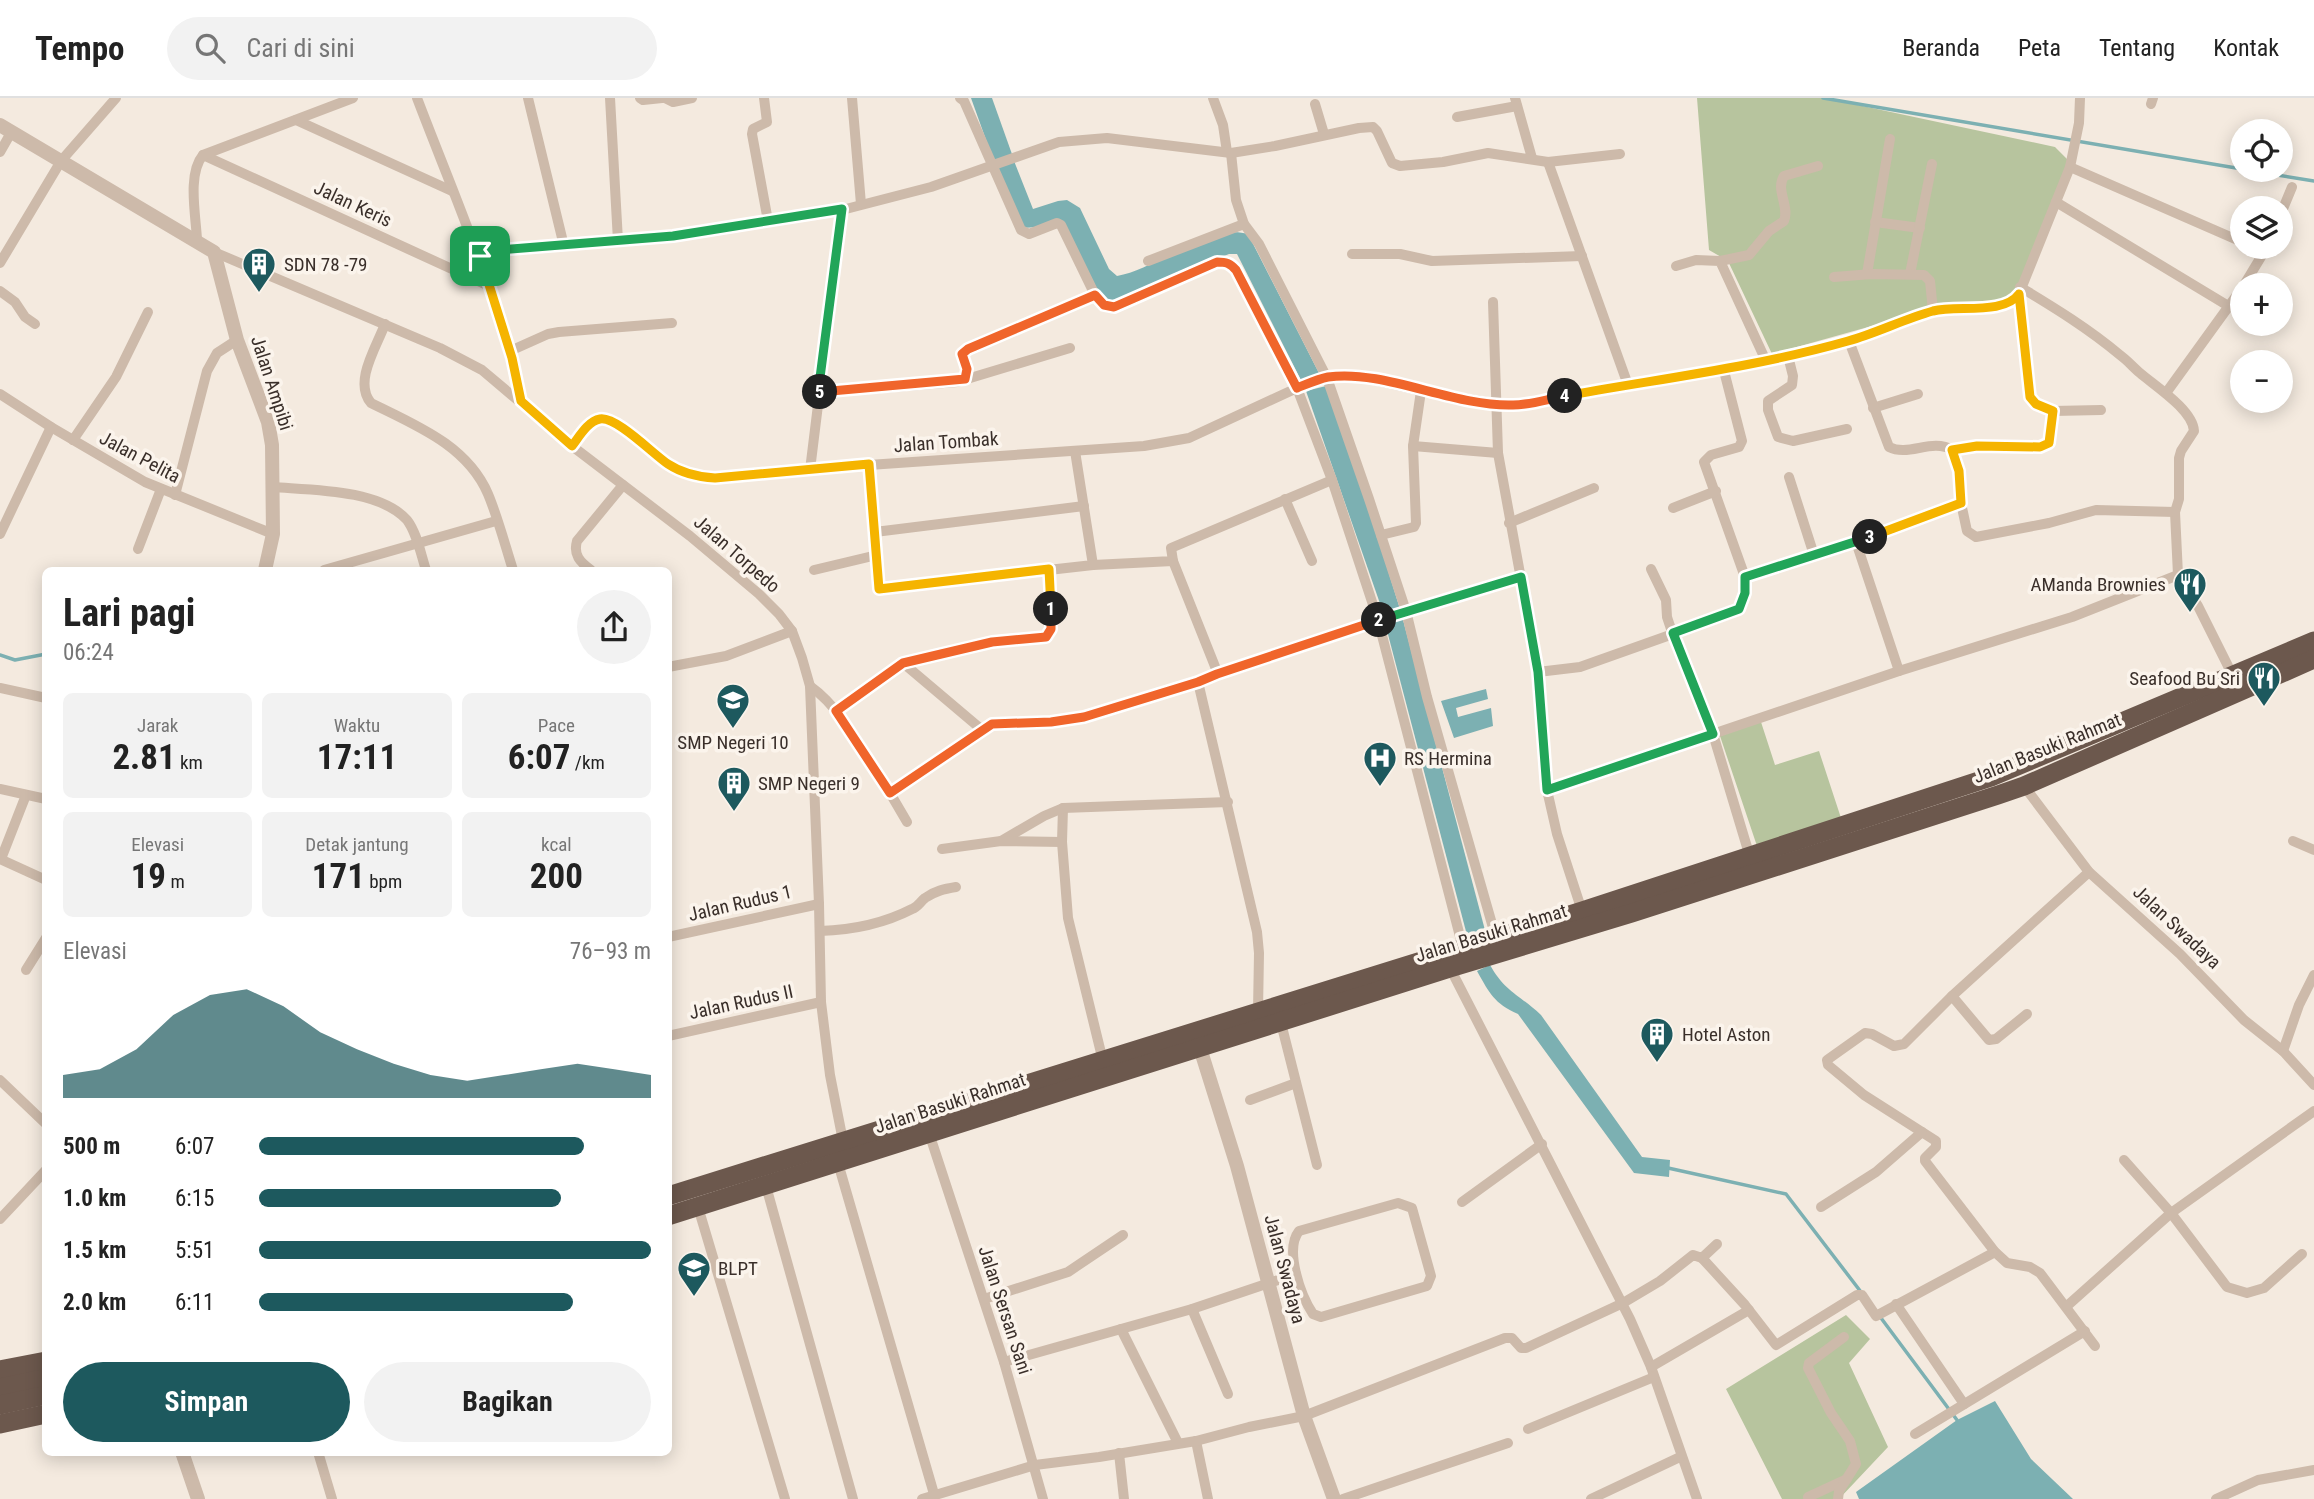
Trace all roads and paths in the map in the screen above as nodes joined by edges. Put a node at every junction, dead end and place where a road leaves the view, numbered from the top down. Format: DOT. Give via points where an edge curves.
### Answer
graph roads {
  1 [pos="116,98"];
  2 [pos="353,98"];
  3 [pos="417,98"];
  4 [pos="528,98"];
  5 [pos="610,98"];
  6 [pos="640,98"];
  7 [pos="664,98"];
  8 [pos="692,98"];
  9 [pos="764,98"];
  10 [pos="852,98"];
  11 [pos="960,98"];
  12 [pos="1213,98"];
  13 [pos="2080,98"];
  14 [pos="1516,102"];
  15 [pos="1315,104"];
  16 [pos="1457,117"];
  17 [pos="296,120"];
  18 [pos="6,128"];
  19 [pos="1324,134"];
  20 [pos="1890,139"];
  21 [pos="0,152"];
  22 [pos="1229,153"];
  23 [pos="203,155"];
  24 [pos="1620,155"];
  25 [pos="1532,158"];
  26 [pos="61,161"];
  27 [pos="1548,162"];
  28 [pos="1932,164"];
  29 [pos="1818,166"];
  30 [pos="993,167"];
  31 [pos="2070,167"];
  32 [pos="2292,187"];
  33 [pos="452,191"];
  34 [pos="2288,196"];
  35 [pos="2056,202"];
  36 [pos="862,204"];
  37 [pos="842,209"];
  38 [pos="768,221"];
  39 [pos="1875,222"];
  40 [pos="1244,224"];
  41 [pos="1920,228"];
  42 [pos="2230,237"];
  43 [pos="197,240"];
  44 [pos="618,241"];
  45 [pos="564,246"];
  46 [pos="214,252"];
  47 [pos="1352,254"];
  48 [pos="480,256"];
  49 [pos="1582,256"];
  50 [pos="1148,261"];
  51 [pos="1720,261"];
  52 [pos="0,263"];
  53 [pos="1676,266"];
  54 [pos="1867,274"];
  55 [pos="1910,274"];
  56 [pos="1834,277"];
  57 [pos="489,286"];
  58 [pos="0,291"];
  59 [pos="2020,291"];
  60 [pos="1095,295"];
  61 [pos="1493,302"];
  62 [pos="2230,307"];
  63 [pos="1933,311"];
  64 [pos="148,312"];
  65 [pos="672,323"];
  66 [pos="35,324"];
  67 [pos="386,324"];
  68 [pos="237,340"];
  69 [pos="1849,341"];
  70 [pos="1070,348"];
  71 [pos="510,351"];
  72 [pos="1788,355"];
  73 [pos="1766,361"];
  74 [pos="1723,367"];
  75 [pos="1324,378"];
  76 [pos="965,379"];
  77 [pos="1628,385"];
  78 [pos="1299,387"];
  79 [pos="1420,391"];
  80 [pos="818,393"];
  81 [pos="2166,393"];
  82 [pos="0,394"];
  83 [pos="1918,394"];
  84 [pos="521,401"];
  85 [pos="1496,404"];
  86 [pos="1873,408"];
  87 [pos="2101,410"];
  88 [pos="2053,411"];
  89 [pos="51,427"];
  90 [pos="1847,429"];
  91 [pos="73,440"];
  92 [pos="572,446"];
  93 [pos="1413,446"];
  94 [pos="1952,450"];
  95 [pos="1075,451"];
  96 [pos="1497,453"];
  97 [pos="869,464"];
  98 [pos="810,470"];
  99 [pos="1789,477"];
  100 [pos="1332,480"];
  101 [pos="623,485"];
  102 [pos="273,487"];
  103 [pos="1594,488"];
  104 [pos="162,489"];
  105 [pos="1716,491"];
  106 [pos="175,495"];
  107 [pos="1285,499"];
  108 [pos="1961,503"];
  109 [pos="1084,506"];
  110 [pos="1673,508"];
  111 [pos="2175,512"];
  112 [pos="496,521"];
  113 [pos="1509,523"];
  114 [pos="875,531"];
  115 [pos="0,534"];
  116 [pos="273,534"];
  117 [pos="1381,535"];
  118 [pos="1856,542"];
  119 [pos="417,544"];
  120 [pos="138,549"];
  121 [pos="877,555"];
  122 [pos="1814,555"];
  123 [pos="1173,561"];
  124 [pos="1312,561"];
  125 [pos="1093,565"];
  126 [pos="266,567"];
  127 [pos="335,567"];
  128 [pos="425,567"];
  129 [pos="512,567"];
  130 [pos="588,567"];
  131 [pos="1049,569"];
  132 [pos="1651,569"];
  133 [pos="814,570"];
  134 [pos="2178,575"];
  135 [pos="1521,577"];
  136 [pos="1745,577"];
  137 [pos="1404,611"];
  138 [pos="1380,620"];
  139 [pos="792,631"];
  140 [pos="1673,633"];
  141 [pos="2314,641"];
  142 [pos="2314,659"];
  143 [pos="903,663"];
  144 [pos="672,664"];
  145 [pos="1899,671"];
  146 [pos="1538,672"];
  147 [pos="1217,674"];
  148 [pos="2233,676"];
  149 [pos="1198,682"];
  150 [pos="810,686"];
  151 [pos="2,688"];
  152 [pos="42,697"];
  153 [pos="0,701"];
  154 [pos="836,711"];
  155 [pos="981,729"];
  156 [pos="1713,734"];
  157 [pos="2024,786"];
  158 [pos="0,789"];
  159 [pos="1547,790"];
  160 [pos="890,793"];
  161 [pos="26,795"];
  162 [pos="42,798"];
  163 [pos="1228,802"];
  164 [pos="1063,808"];
  165 [pos="907,822"];
  166 [pos="1001,841"];
  167 [pos="2293,841"];
  168 [pos="1062,842"];
  169 [pos="942,849"];
  170 [pos="2314,850"];
  171 [pos="1750,856"];
  172 [pos="0,859"];
  173 [pos="2089,872"];
  174 [pos="42,878"];
  175 [pos="956,887"];
  176 [pos="819,904"];
  177 [pos="1582,911"];
  178 [pos="820,931"];
  179 [pos="672,936"];
  180 [pos="42,944"];
  181 [pos="1494,944"];
  182 [pos="1462,957"];
  183 [pos="26,970"];
  184 [pos="2314,975"];
  185 [pos="1952,996"];
  186 [pos="821,1002"];
  187 [pos="1258,1011"];
  188 [pos="2027,1014"];
  189 [pos="1281,1023"];
  190 [pos="672,1035"];
  191 [pos="1200,1048"];
  192 [pos="2283,1051"];
  193 [pos="1103,1061"];
  194 [pos="0,1080"];
  195 [pos="1296,1083"];
  196 [pos="2314,1085"];
  197 [pos="1250,1100"];
  198 [pos="2314,1111"];
  199 [pos="42,1120"];
  200 [pos="1922,1132"];
  201 [pos="929,1133"];
  202 [pos="843,1141"];
  203 [pos="1542,1144"];
  204 [pos="2124,1160"];
  205 [pos="838,1163"];
  206 [pos="1317,1165"];
  207 [pos="42,1174"];
  208 [pos="765,1186"];
  209 [pos="672,1195"];
  210 [pos="1462,1202"];
  211 [pos="1821,1207"];
  212 [pos="698,1208"];
  213 [pos="2171,1213"];
  214 [pos="672,1215"];
  215 [pos="0,1219"];
  216 [pos="1123,1235"];
  217 [pos="1717,1244"];
  218 [pos="1995,1252"];
  219 [pos="2302,1254"];
  220 [pos="1702,1258"];
  221 [pos="1296,1274"];
  222 [pos="1270,1283"];
  223 [pos="984,1300"];
  224 [pos="1623,1303"];
  225 [pos="1895,1304"];
  226 [pos="2067,1306"];
  227 [pos="1192,1309"];
  228 [pos="1749,1310"];
  229 [pos="1121,1329"];
  230 [pos="2085,1331"];
  231 [pos="1844,1337"];
  232 [pos="2095,1346"];
  233 [pos="42,1362"];
  234 [pos="1004,1362"];
  235 [pos="0,1370"];
  236 [pos="1653,1372"];
  237 [pos="42,1379"];
  238 [pos="0,1388"];
  239 [pos="1228,1394"];
  240 [pos="42,1396"];
  241 [pos="0,1405"];
  242 [pos="1962,1406"];
  243 [pos="42,1415"];
  244 [pos="1304,1416"];
  245 [pos="0,1424"];
  246 [pos="1528,1429"];
  247 [pos="1915,1434"];
  248 [pos="1196,1441"];
  249 [pos="1178,1443"];
  250 [pos="1508,1443"];
  251 [pos="1119,1454"];
  252 [pos="183,1456"];
  253 [pos="319,1456"];
  254 [pos="1681,1457"];
  255 [pos="1035,1465"];
  256 [pos="2314,1470"];
  257 [pos="1847,1479"];
  258 [pos="934,1494"];
  259 [pos="2231,1496"];
  260 [pos="1808,1497"];
  261 [pos="198,1499"];
  262 [pos="332,1499"];
  263 [pos="785,1499"];
  264 [pos="853,1499"];
  265 [pos="922,1499"];
  266 [pos="1043,1499"];
  267 [pos="1124,1499"];
  268 [pos="1208,1499"];
  269 [pos="1334,1499"];
  270 [pos="1343,1499"];
  271 [pos="1591,1499"];
  272 [pos="1697,1499"];
  273 [pos="1838,1499"];
  274 [pos="2216,1499"];
  1 -- 26 [label="street"];
  2 -- 17 [label="street"];
  3 -- 33 [label="street"];
  4 -- 45 [label="street"];
  5 -- 44 [label="street"];
  6 -- 7 [label="street"];
  7 -- 8 [label="street" via="673,102"];
  9 -- 38 [label="street" via="767,122 752,134"];
  10 -- 36 [label="street"];
  11 -- 30 [label="street"];
  12 -- 22 [label="street"];
  13 -- 31 [label="street"];
  14 -- 16 [label="street"];
  14 -- 25 [label="street"];
  15 -- 19 [label="street"];
  17 -- 23 [label="street"];
  17 -- 33 [label="street"];
  18 -- 21 [label="street"];
  18 -- 26 [label="street"];
  19 -- 22 [label="street"];
  19 -- 25 [label="street" via="1373,127 1395,165 1488,153"];
  20 -- 39 [label="street"];
  22 -- 30 [label="street" via="1107,138 1059,142"];
  22 -- 40 [label="street"];
  23 -- 43 [label="street" via="194,180"];
  23 -- 57 [label="street, Jalan Keris"];
  24 -- 27 [label="street"];
  25 -- 27 [label="street"];
  26 -- 43 [label="street"];
  26 -- 52 [label="street"];
  27 -- 49 [label="street"];
  28 -- 41 [label="street"];
  29 -- 51 [label="street" via="1784,176 1780,185 1784,221 1749,255"];
  30 -- 36 [label="street"];
  30 -- 60 [label="street" via="1023,232 1061,225"];
  31 -- 35 [label="street"];
  31 -- 42 [label="street"];
  32 -- 34 [label="street"];
  33 -- 48 [label="street"];
  35 -- 59 [label="street"];
  35 -- 62 [label="street"];
  36 -- 37 [label="street"];
  37 -- 38 [label="street"];
  37 -- 80 [label="street"];
  38 -- 44 [label="street"];
  39 -- 41 [label="street"];
  39 -- 54 [label="street"];
  40 -- 50 [label="street"];
  40 -- 75 [label="street" via="1259,244"];
  41 -- 55 [label="street"];
  43 -- 46 [label="street"];
  44 -- 45 [label="street"];
  45 -- 48 [label="street" via="498,250"];
  46 -- 67 [label="street, Jalan Torpedo"];
  46 -- 68 [label="street, Jalan Ampibi"];
  47 -- 49 [label="street" via="1410,255 1432,261"];
  48 -- 57 [label="street"];
  49 -- 77 [label="street"];
  51 -- 53 [label="street" via="1696,260"];
  51 -- 73 [label="street"];
  54 -- 55 [label="street"];
  54 -- 56 [label="street"];
  55 -- 63 [label="street" via="1928,278"];
  57 -- 71 [label="street"];
  58 -- 66 [label="street"];
  59 -- 63 [label="street" via="2004,305"];
  59 -- 81 [label="street" via="2098,338"];
  59 -- 88 [label="street" via="2030,397"];
  60 -- 76 [label="street" via="962,352"];
  60 -- 78 [label="street" via="1104,305 1114,307 1217,262 1227,263 1236,270"];
  61 -- 85 [label="street"];
  62 -- 81 [label="street"];
  63 -- 69 [label="street"];
  64 -- 91 [label="street" via="116,377"];
  65 -- 71 [label="street" via="559,332"];
  67 -- 84 [label="street, Jalan Torpedo" via="482,370"];
  67 -- 112 [label="street" via="365,374 363,388 368,398 427,431 471,466"];
  68 -- 102 [label="street, Jalan Ampibi" via="268,422"];
  68 -- 106 [label="street" via="217,353 207,371"];
  69 -- 72 [label="street"];
  69 -- 86 [label="street"];
  70 -- 76 [label="street"];
  71 -- 84 [label="street"];
  72 -- 73 [label="street"];
  72 -- 90 [label="street" via="1792,384 1768,401 1778,437 1793,441"];
  73 -- 74 [label="street"];
  74 -- 77 [label="street"];
  74 -- 105 [label="street" via="1742,441 1739,447 1706,458"];
  75 -- 78 [label="street, Jalan Tombak"];
  75 -- 79 [label="street" via="1365,378"];
  75 -- 117 [label="street"];
  76 -- 80 [label="street"];
  77 -- 85 [label="street" via="1519,405"];
  78 -- 95 [label="street, Jalan Tombak" via="1189,438"];
  78 -- 100 [label="street"];
  79 -- 85 [label="street"];
  79 -- 93 [label="street"];
  80 -- 98 [label="street"];
  81 -- 111 [label="street" via="2194,427 2179,458"];
  82 -- 89 [label="street, Jalan Pelita"];
  83 -- 86 [label="street"];
  84 -- 92 [label="street, Jalan Torpedo"];
  85 -- 96 [label="street"];
  86 -- 94 [label="street" via="1889,447 1937,445"];
  87 -- 88 [label="street"];
  88 -- 94 [label="street" via="2051,437 2045,446"];
  89 -- 91 [label="street, Jalan Pelita"];
  89 -- 115 [label="street"];
  91 -- 104 [label="street, Jalan Pelita"];
  92 -- 98 [label="street, Jalan Tombak" via="601,418 690,475 715,478"];
  92 -- 101 [label="street, Jalan Torpedo"];
  93 -- 96 [label="street"];
  93 -- 117 [label="street" via="1416,523"];
  94 -- 108 [label="street"];
  95 -- 97 [label="street, Jalan Tombak"];
  95 -- 109 [label="street"];
  96 -- 113 [label="street"];
  97 -- 98 [label="street, Jalan Tombak"];
  97 -- 114 [label="street"];
  99 -- 122 [label="street"];
  100 -- 107 [label="street"];
  100 -- 138 [label="street"];
  101 -- 130 [label="street" via="577,541 575,552"];
  101 -- 139 [label="street, Jalan Torpedo" via="760,594"];
  102 -- 116 [label="street, Jalan Ampibi"];
  102 -- 119 [label="street" via="346,494 383,505 406,520"];
  103 -- 113 [label="street"];
  104 -- 106 [label="street, Jalan Pelita"];
  104 -- 120 [label="street"];
  105 -- 110 [label="street"];
  105 -- 136 [label="street"];
  106 -- 116 [label="street, Jalan Pelita"];
  107 -- 123 [label="street" via="1171,548"];
  107 -- 124 [label="street"];
  108 -- 111 [label="street" via="1967,531 1976,537 2096,510"];
  108 -- 118 [label="street"];
  109 -- 114 [label="street"];
  109 -- 125 [label="street"];
  111 -- 134 [label="street"];
  112 -- 119 [label="street"];
  112 -- 129 [label="street"];
  113 -- 135 [label="street"];
  114 -- 121 [label="street"];
  116 -- 126 [label="street, Jalan Ampibi"];
  117 -- 137 [label="street"];
  118 -- 122 [label="street"];
  118 -- 145 [label="street"];
  119 -- 127 [label="street"];
  119 -- 128 [label="street"];
  121 -- 131 [label="street" via="879,589"];
  121 -- 133 [label="street"];
  122 -- 136 [label="street"];
  123 -- 125 [label="street"];
  123 -- 147 [label="street"];
  125 -- 131 [label="street"];
  131 -- 143 [label="street" via="1049,635 992,642"];
  132 -- 140 [label="street" via="1666,600"];
  134 -- 145 [label="street" via="2072,617"];
  134 -- 148 [label="street"];
  135 -- 137 [label="street"];
  135 -- 146 [label="street"];
  136 -- 140 [label="street" via="1739,609"];
  137 -- 138 [label="street"];
  137 -- 181 [label="street"];
  138 -- 147 [label="street"];
  138 -- 182 [label="street"];
  139 -- 144 [label="street" via="726,656"];
  139 -- 150 [label="street, Jalan Torpedo"];
  140 -- 146 [label="street" via="1580,667"];
  140 -- 156 [label="street"];
  141 -- 148 [label="highway, Jalan Basuki Rahmat"];
  142 -- 157 [label="highway, Jalan Basuki Rahmat"];
  143 -- 154 [label="street"];
  143 -- 155 [label="street"];
  145 -- 156 [label="street"];
  146 -- 159 [label="street"];
  147 -- 149 [label="street"];
  148 -- 171 [label="highway, Jalan Basuki Rahmat" via="1991,777"];
  149 -- 155 [label="street" via="1084,717 1002,722"];
  149 -- 163 [label="street"];
  150 -- 154 [label="street"];
  150 -- 176 [label="street, Jalan Torpedo"];
  151 -- 152 [label="street"];
  151 -- 153 [label="street"];
  154 -- 160 [label="street"];
  155 -- 160 [label="street"];
  156 -- 159 [label="street"];
  156 -- 171 [label="street"];
  157 -- 173 [label="street, Jalan Swadaya"];
  157 -- 181 [label="highway, Jalan Basuki Rahmat" via="1632,913"];
  158 -- 161 [label="street"];
  159 -- 177 [label="street"];
  160 -- 165 [label="street"];
  161 -- 162 [label="street"];
  161 -- 172 [label="street"];
  163 -- 164 [label="street"];
  163 -- 187 [label="street" via="1258,941"];
  164 -- 166 [label="street"];
  164 -- 168 [label="street"];
  166 -- 168 [label="street"];
  166 -- 169 [label="street"];
  167 -- 170 [label="street"];
  168 -- 193 [label="street" via="1068,919"];
  171 -- 177 [label="highway, Jalan Basuki Rahmat"];
  172 -- 174 [label="street"];
  173 -- 185 [label="street"];
  173 -- 192 [label="street, Jalan Swadaya" via="2180,954 2244,1020"];
  175 -- 178 [label="street" via="938,890 915,908 884,921 850,930"];
  176 -- 178 [label="street, Jalan Torpedo"];
  176 -- 179 [label="street, Jalan Rudus 1"];
  177 -- 181 [label="highway, Jalan Basuki Rahmat"];
  178 -- 186 [label="street, Jalan Torpedo"];
  180 -- 183 [label="street"];
  181 -- 182 [label="highway, Jalan Basuki Rahmat"];
  182 -- 187 [label="highway, Jalan Basuki Rahmat"];
  182 -- 189 [label="highway, Jalan Basuki Rahmat"];
  182 -- 203 [label="street"];
  184 -- 192 [label="street"];
  185 -- 188 [label="street" via="1989,1040"];
  185 -- 200 [label="street" via="1901,1046 1865,1033 1827,1060 1864,1095"];
  186 -- 190 [label="street, Jalan Rudus II"];
  186 -- 202 [label="street, Jalan Torpedo"];
  187 -- 193 [label="highway, Jalan Basuki Rahmat"];
  189 -- 191 [label="highway, Jalan Basuki Rahmat"];
  189 -- 195 [label="street"];
  191 -- 201 [label="highway, Jalan Basuki Rahmat"];
  191 -- 222 [label="street, Jalan Swadaya"];
  192 -- 196 [label="street, Jalan Swadaya"];
  193 -- 202 [label="highway, Jalan Basuki Rahmat"];
  194 -- 199 [label="street"];
  195 -- 197 [label="street"];
  195 -- 206 [label="street"];
  198 -- 213 [label="street"];
  200 -- 211 [label="street" via="1877,1172"];
  200 -- 218 [label="street" via="1937,1143 1925,1161"];
  201 -- 205 [label="highway, Jalan Basuki Rahmat"];
  201 -- 223 [label="street, Jalan Sersan Sani"];
  202 -- 209 [label="highway, Jalan Basuki Rahmat"];
  203 -- 210 [label="street"];
  203 -- 224 [label="street"];
  204 -- 213 [label="street"];
  205 -- 208 [label="highway, Jalan Basuki Rahmat"];
  205 -- 258 [label="street"];
  207 -- 215 [label="street"];
  208 -- 212 [label="highway, Jalan Basuki Rahmat"];
  208 -- 264 [label="street"];
  212 -- 214 [label="highway, Jalan Basuki Rahmat"];
  212 -- 263 [label="street"];
  213 -- 219 [label="street" via="2227,1287 2238,1292 2264,1288"];
  213 -- 226 [label="street"];
  216 -- 223 [label="street" via="1068,1272"];
  217 -- 220 [label="street"];
  218 -- 225 [label="street"];
  218 -- 226 [label="street" via="2007,1264 2036,1269"];
  220 -- 224 [label="street" via="1693,1255"];
  220 -- 228 [label="street"];
  221 -- 221 [label="street" via="1310,1310 1321,1317 1427,1286 1431,1280 1412,1208 1403,1203 1299,1231 1292,1247"];
  221 -- 222 [label="street"];
  222 -- 227 [label="street"];
  222 -- 244 [label="street, Jalan Swadaya"];
  223 -- 234 [label="street, Jalan Sersan Sani"];
  224 -- 236 [label="street"];
  224 -- 244 [label="street" via="1526,1348 1504,1338"];
  225 -- 228 [label="street" via="1877,1315 1859,1294 1776,1345"];
  225 -- 242 [label="street"];
  226 -- 230 [label="street"];
  227 -- 229 [label="street"];
  227 -- 239 [label="street"];
  228 -- 236 [label="street"];
  229 -- 234 [label="street"];
  229 -- 249 [label="street"];
  230 -- 232 [label="street"];
  230 -- 242 [label="street"];
  231 -- 257 [label="street" via="1808,1363 1808,1368 1850,1441 1856,1464"];
  233 -- 235 [label="highway"];
  234 -- 255 [label="street, Jalan Sersan Sani"];
  236 -- 246 [label="street"];
  236 -- 254 [label="street"];
  237 -- 238 [label="highway"];
  240 -- 241 [label="highway"];
  242 -- 247 [label="street"];
  243 -- 245 [label="highway"];
  244 -- 248 [label="street"];
  244 -- 269 [label="street, Jalan Swadaya"];
  248 -- 249 [label="street"];
  248 -- 268 [label="street"];
  249 -- 251 [label="street"];
  250 -- 270 [label="street"];
  251 -- 255 [label="street"];
  251 -- 267 [label="street"];
  252 -- 261 [label="street"];
  253 -- 262 [label="street"];
  254 -- 271 [label="street"];
  254 -- 272 [label="street"];
  255 -- 258 [label="street"];
  255 -- 266 [label="street, Jalan Sersan Sani"];
  256 -- 259 [label="street" via="2258,1480"];
  257 -- 260 [label="street"];
  257 -- 273 [label="street"];
  258 -- 265 [label="street"];
  259 -- 274 [label="street"];
}
